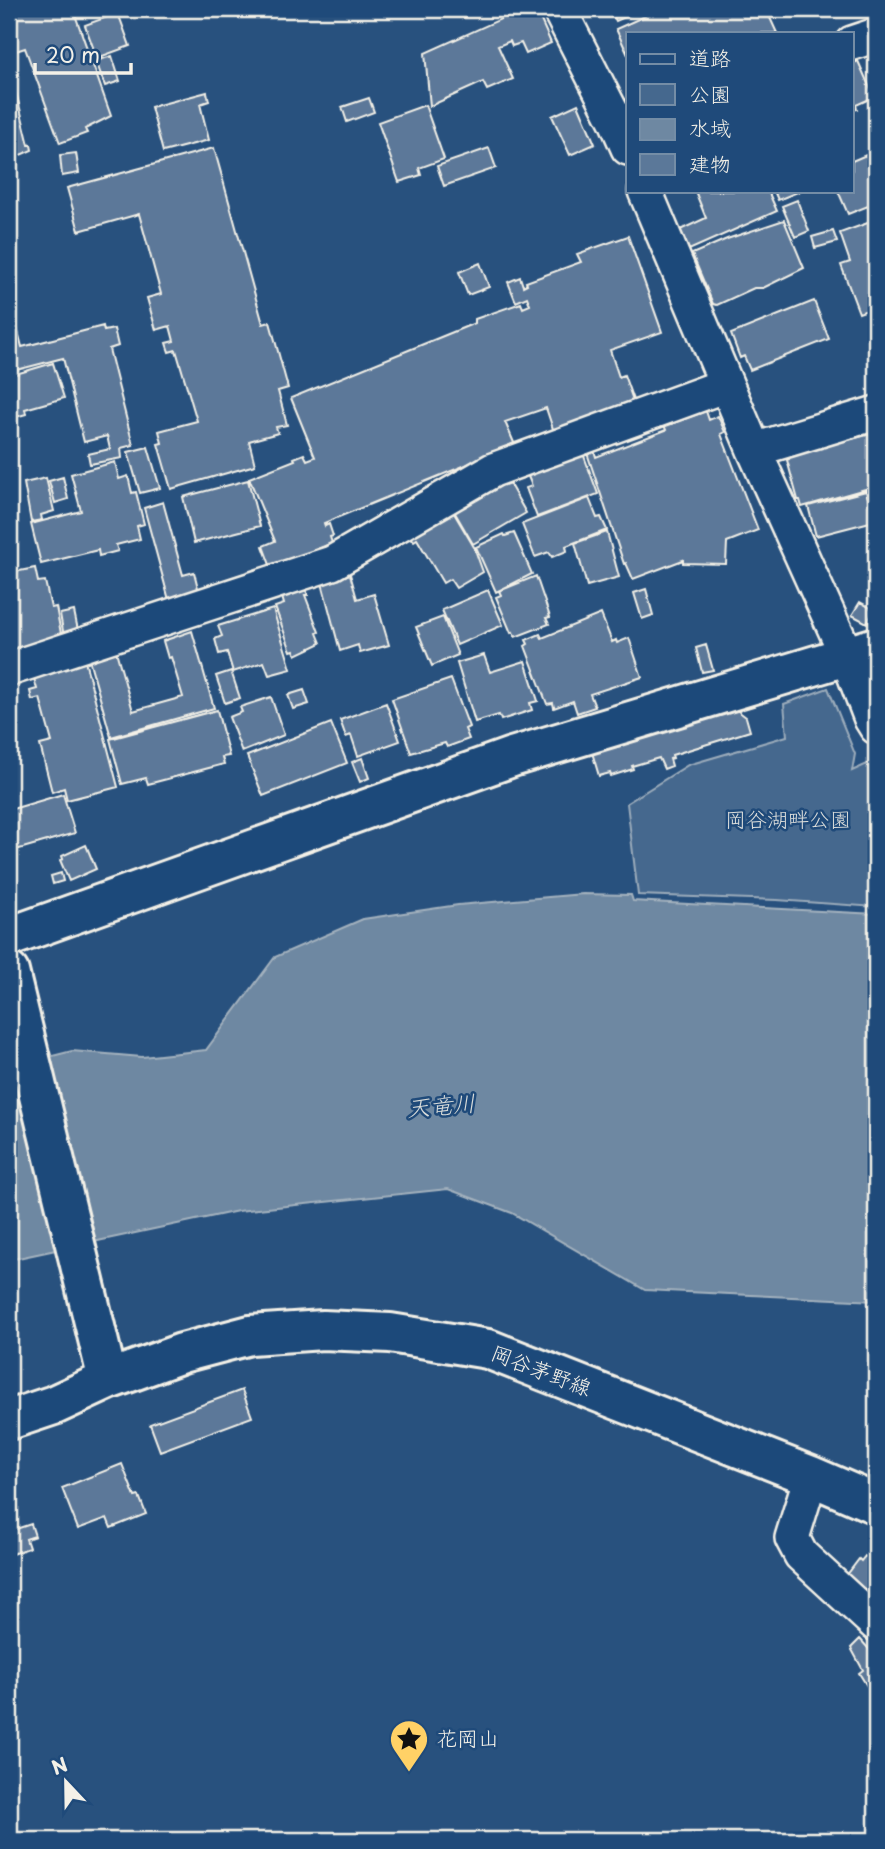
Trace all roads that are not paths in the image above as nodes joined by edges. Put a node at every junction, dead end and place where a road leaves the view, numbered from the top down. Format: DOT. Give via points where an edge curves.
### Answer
graph roads {
  1 [pos="559,9"];
  2 [pos="876,35"];
  3 [pos="854,42"];
  4 [pos="624,129"];
  5 [pos="645,192"];
  6 [pos="726,384"];
  7 [pos="876,413"];
  8 [pos="754,450"];
  9 [pos="862,651"];
  10 [pos="9,669"];
  11 [pos="876,727"];
  12 [pos="9,937"];
  13 [pos="9,972"];
  14 [pos="108,1380"];
  15 [pos="9,1420"];
  16 [pos="811,1476"];
  17 [pos="876,1504"];
  18 [pos="876,1624"];
  1 -- 4 [label="street"];
  2 -- 3 [label="street"];
  5 -- 6 [label="street"];
  6 -- 8 [label="street"];
  6 -- 10 [label="street" via="493,470 332,563"];
  7 -- 8 [label="street"];
  8 -- 9 [label="street"];
  9 -- 11 [label="street"];
  9 -- 12 [label="main road" via="512,757"];
  13 -- 14 [label="main road"];
  14 -- 15 [label="main road, 岡谷茅野線"];
  14 -- 16 [label="main road, 岡谷茅野線" via="250,1335 323,1330 390,1333 488,1349"];
  16 -- 17 [label="main road, 岡谷茅野線"];
  16 -- 18 [label="street" via="792,1538 801,1555"];
}
